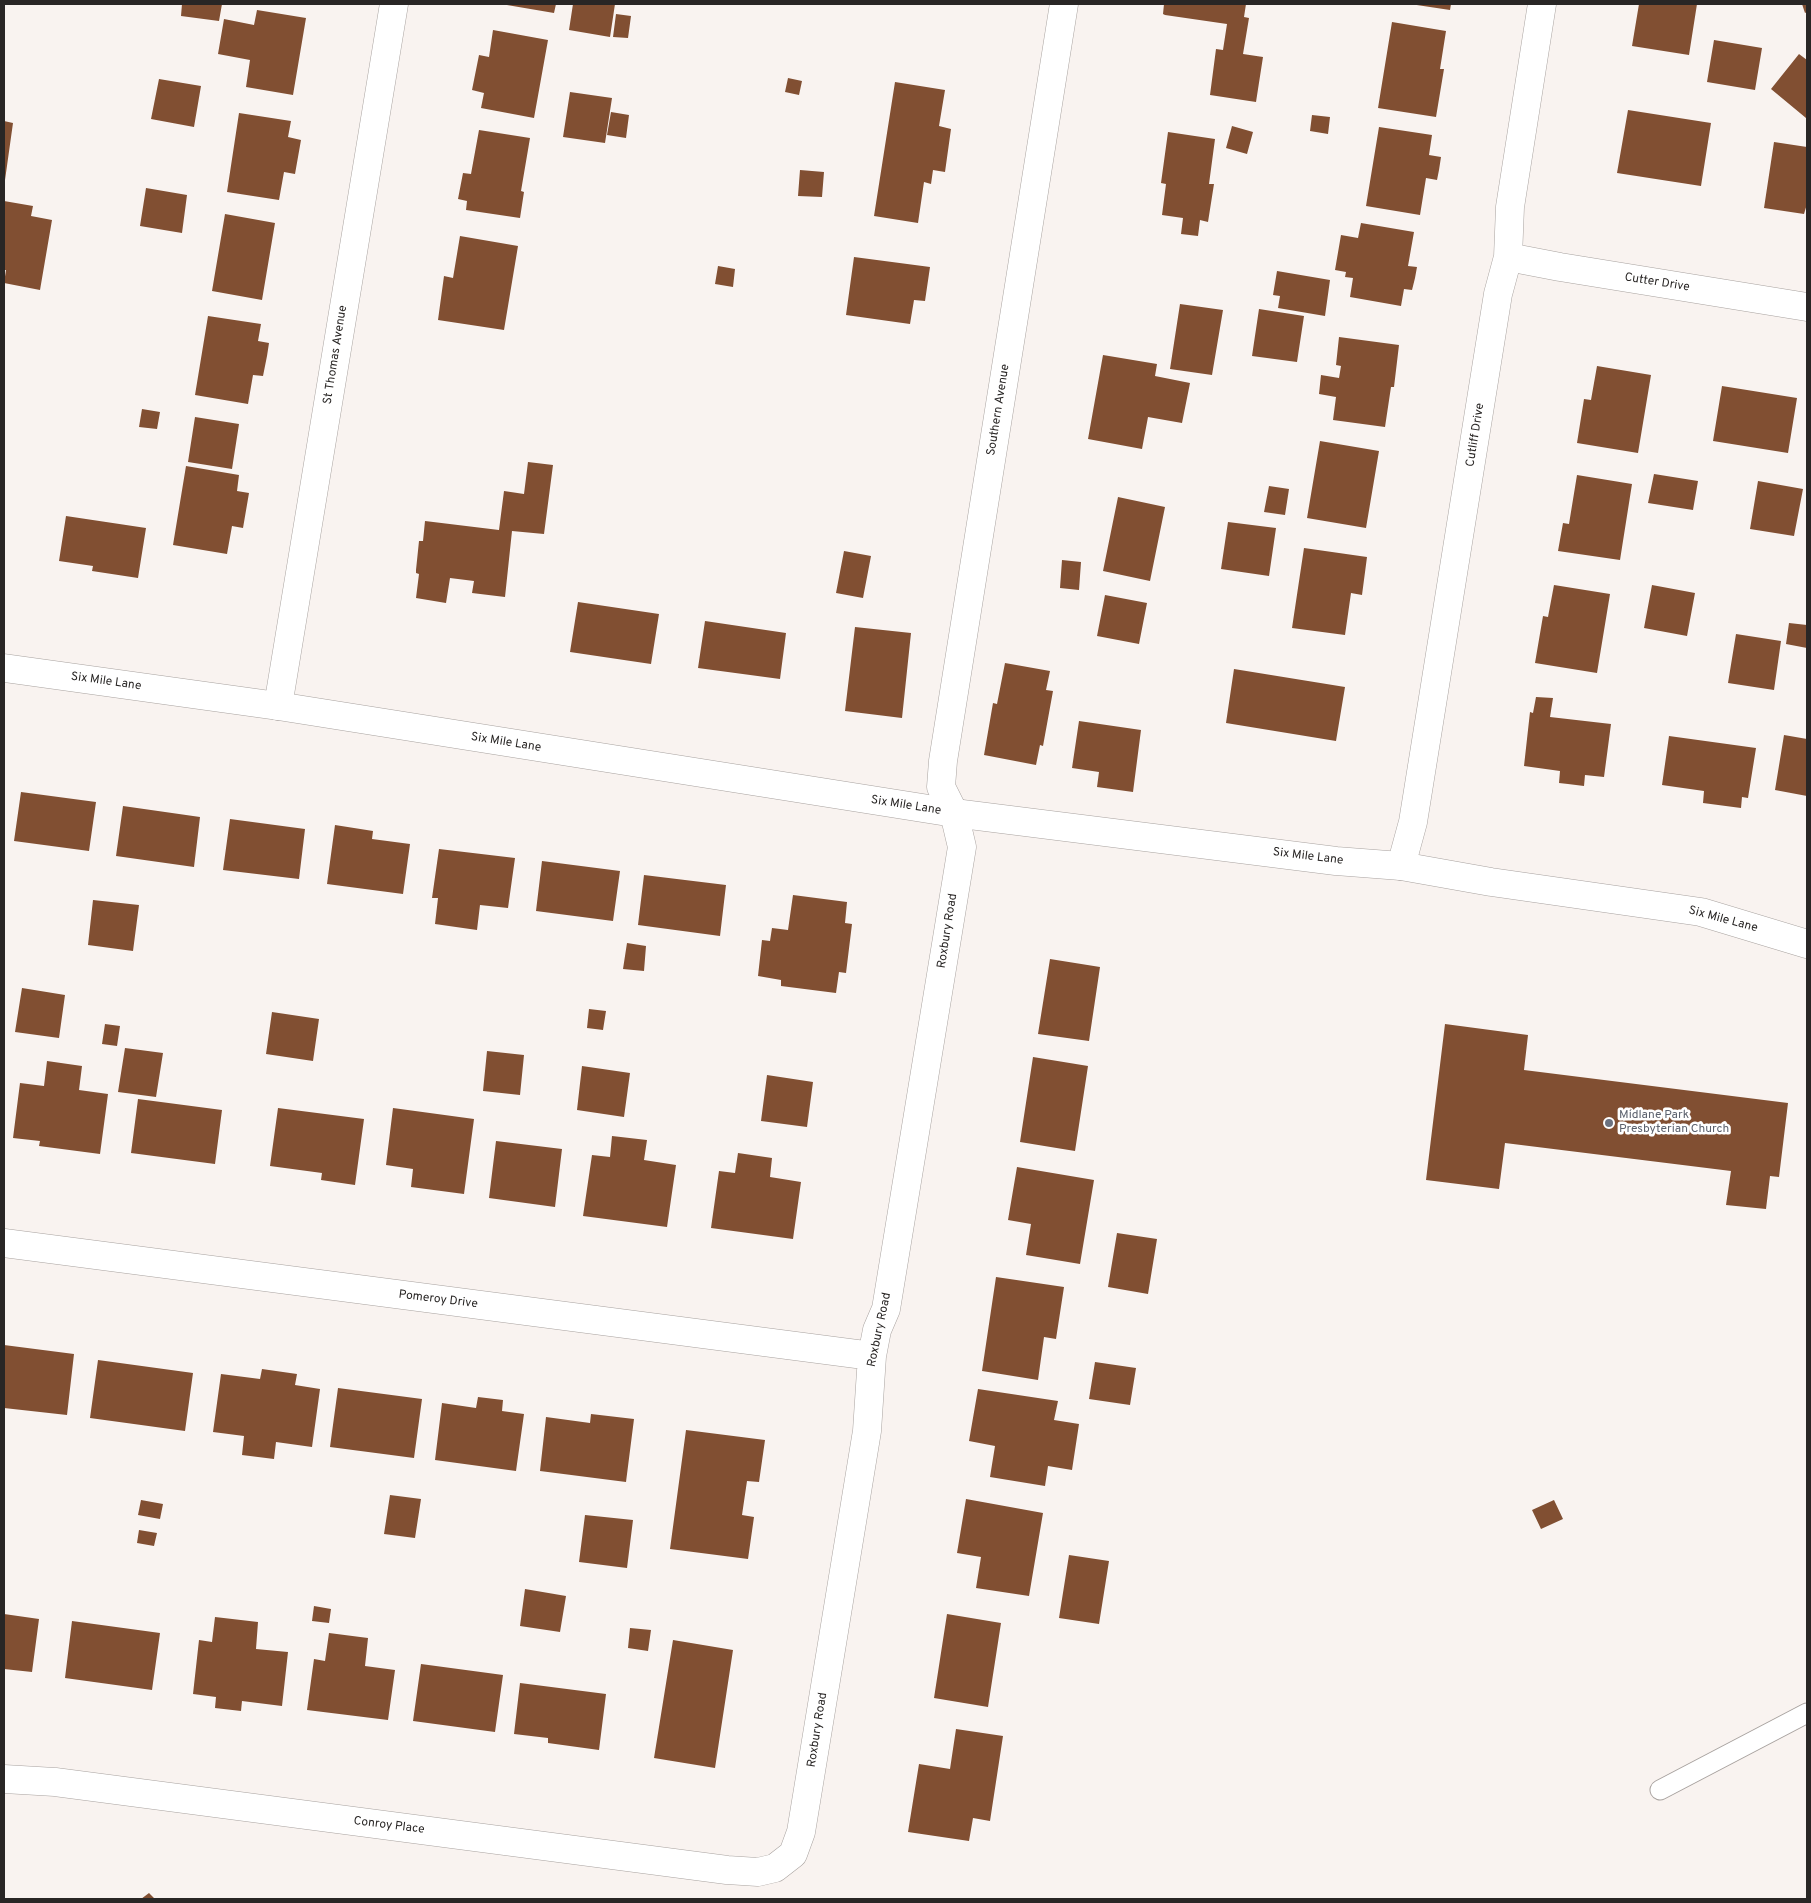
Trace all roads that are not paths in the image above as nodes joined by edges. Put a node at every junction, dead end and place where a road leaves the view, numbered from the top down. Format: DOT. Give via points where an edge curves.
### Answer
graph roads {
  1 [pos="394,4"];
  2 [pos="1064,4"];
  3 [pos="1542,4"];
  4 [pos="1508,257"];
  5 [pos="1807,308"];
  6 [pos="4,668"];
  7 [pos="278,706"];
  8 [pos="954,813"];
  9 [pos="1401,866"];
  10 [pos="1807,944"];
  11 [pos="4,1244"];
  12 [pos="872,1356"];
  13 [pos="1807,1713"];
  14 [pos="5,1786"];
  15 [pos="1660,1790"];
  16 [pos="774,1868"];
  1 -- 7 [label="street, St Thomas Avenue"];
  2 -- 8 [label="street, Southern Avenue" via="943,761 941,787"];
  3 -- 4 [label="street, Cutliff Drive" via="1510,207"];
  4 -- 5 [label="street, Cutter Drive"];
  4 -- 9 [label="street, Cutliff Drive" via="1498,294 1413,822"];
  6 -- 7 [label="street, Six Mile Lane"];
  7 -- 8 [label="street, Six Mile Lane"];
  8 -- 9 [label="street, Six Mile Lane" via="1336,861"];
  8 -- 12 [label="street, Roxbury Road" via="962,847 886,1309"];
  9 -- 10 [label="street, Six Mile Lane" via="1701,912"];
  11 -- 12 [label="street, Pomeroy Drive"];
  12 -- 16 [label="street, Roxbury Road" via="867,1431 801,1832 793,1854"];
  13 -- 15 [label="lane"];
  14 -- 16 [label="street, Conroy Place" via="55,1782 727,1870 758,1872"];
}
